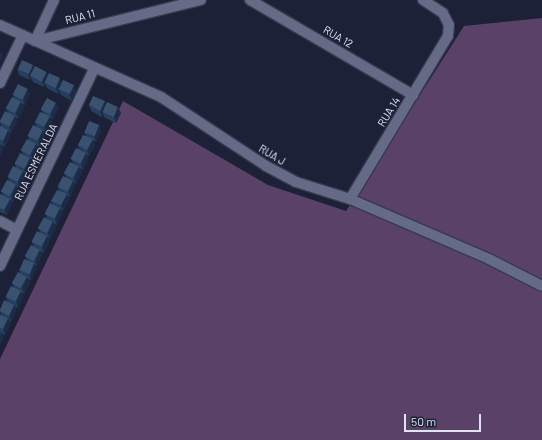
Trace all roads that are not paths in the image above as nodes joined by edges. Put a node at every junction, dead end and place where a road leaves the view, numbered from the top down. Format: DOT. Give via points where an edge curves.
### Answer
graph roads {
  1 [pos="54,0"];
  2 [pos="201,0"];
  3 [pos="250,0"];
  4 [pos="423,0"];
  5 [pos="0,25"];
  6 [pos="23,35"];
  7 [pos="35,41"];
  8 [pos="94,69"];
  9 [pos="0,83"];
  10 [pos="413,95"];
  11 [pos="350,199"];
  12 [pos="0,221"];
  13 [pos="17,230"];
  14 [pos="0,266"];
  15 [pos="542,286"];
  1 -- 7 [label="street"];
  2 -- 7 [label="street, RUA 11"];
  3 -- 10 [label="street, RUA 12"];
  4 -- 10 [label="street, RUA 14" via="444,13 449,25 448,36"];
  5 -- 6 [label="street, RUA J"];
  6 -- 7 [label="street, RUA J"];
  6 -- 9 [label="street"];
  7 -- 8 [label="street, RUA J"];
  8 -- 11 [label="street, RUA J" via="161,97 266,166 296,182"];
  8 -- 13 [label="street, RUA ESMERALDA"];
  10 -- 11 [label="street, RUA 14"];
  11 -- 15 [label="street, RUA J" via="488,259"];
  12 -- 13 [label="street"];
  13 -- 14 [label="street, RUA ESMERALDA"];
}
